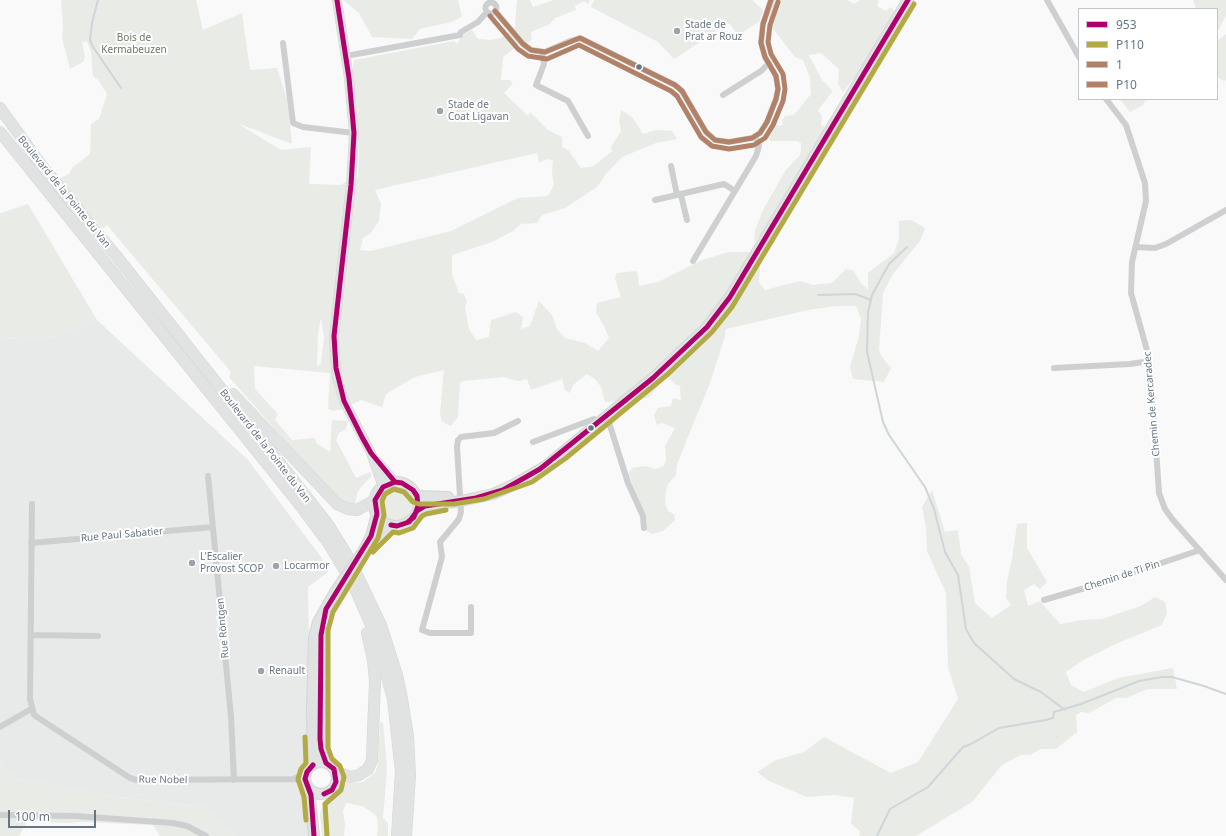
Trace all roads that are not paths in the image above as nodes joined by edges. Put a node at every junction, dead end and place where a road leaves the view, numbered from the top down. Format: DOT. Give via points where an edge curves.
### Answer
graph roads {
  1 [pos="337,0"];
  2 [pos="771,0"];
  3 [pos="908,0"];
  4 [pos="1047,0"];
  5 [pos="491,2"];
  6 [pos="495,11"];
  7 [pos="487,12"];
  8 [pos="283,43"];
  9 [pos="542,53"];
  10 [pos="1078,55"];
  11 [pos="346,56"];
  12 [pos="769,64"];
  13 [pos="723,95"];
  14 [pos="1107,100"];
  15 [pos="0,108"];
  16 [pos="0,132"];
  17 [pos="354,133"];
  18 [pos="588,136"];
  19 [pos="755,137"];
  20 [pos="671,166"];
  21 [pos="735,191"];
  22 [pos="679,195"];
  23 [pos="655,200"];
  24 [pos="1226,210"];
  25 [pos="687,220"];
  26 [pos="1136,247"];
  27 [pos="694,261"];
  28 [pos="196,358"];
  29 [pos="1150,361"];
  30 [pos="1054,368"];
  31 [pos="607,416"];
  32 [pos="518,421"];
  33 [pos="598,424"];
  34 [pos="533,442"];
  35 [pos="371,453"];
  36 [pos="208,476"];
  37 [pos="395,482"];
  38 [pos="383,487"];
  39 [pos="417,496"];
  40 [pos="461,498"];
  41 [pos="374,500"];
  42 [pos="32,504"];
  43 [pos="417,511"];
  44 [pos="377,514"];
  45 [pos="391,525"];
  46 [pos="213,527"];
  47 [pos="644,528"];
  48 [pos="31,543"];
  49 [pos="329,544"];
  50 [pos="1200,550"];
  51 [pos="362,553"];
  52 [pos="1226,580"];
  53 [pos="1044,600"];
  54 [pos="471,606"];
  55 [pos="326,610"];
  56 [pos="31,635"];
  57 [pos="98,636"];
  58 [pos="31,709"];
  59 [pos="0,728"];
  60 [pos="326,764"];
  61 [pos="310,768"];
  62 [pos="336,772"];
  63 [pos="294,779"];
  64 [pos="234,780"];
  65 [pos="308,786"];
  66 [pos="324,794"];
  67 [pos="0,815"];
  68 [pos="206,836"];
  69 [pos="314,836"];
  70 [pos="320,836"];
  71 [pos="396,836"];
  72 [pos="406,836"];
  1 -- 11 [label="main road"];
  2 -- 12 [label="street" via="761,37 763,52"];
  3 -- 31 [label="main road" via="718,315 664,369"];
  4 -- 10 [label="street"];
  5 -- 6 [label="street"];
  5 -- 7 [label="street" via="485,7"];
  6 -- 7 [label="street" via="491,14"];
  6 -- 9 [label="street" via="528,49"];
  7 -- 11 [label="street" via="478,22 460,34"];
  8 -- 17 [label="street" via="293,123 303,127"];
  9 -- 18 [label="street" via="544,64 536,85 568,102"];
  9 -- 19 [label="street" via="580,38 681,85 702,127 712,138 729,142"];
  11 -- 17 [label="main road"];
  12 -- 13 [label="street"];
  12 -- 19 [label="street" via="777,80 777,94 767,122"];
  14 -- 26 [label="street, Chemin de Kercaradec" via="1126,125 1145,183 1146,201"];
  15 -- 28 [label="highway, Boulevard de la Pointe du Van" via="42,166"];
  16 -- 49 [label="highway, Boulevard de la Pointe du Van"];
  17 -- 35 [label="main road" via="351,185 334,336 335,358 344,401"];
  19 -- 21 [label="street" via="759,146 758,152"];
  20 -- 22 [label="street"];
  21 -- 22 [label="street" via="724,184"];
  21 -- 27 [label="street"];
  22 -- 23 [label="street"];
  22 -- 25 [label="street"];
  24 -- 26 [label="street" via="1166,244 1154,248"];
  26 -- 29 [label="street, Chemin de Kercaradec" via="1131,272 1131,293"];
  28 -- 41 [label="highway" via="228,388 337,504 357,510"];
  28 -- 72 [label="highway, Boulevard de la Pointe du Van" via="329,526 350,560 375,610 397,675 406,724 410,775"];
  29 -- 30 [label="street"];
  29 -- 50 [label="street, Chemin de Kercaradec" via="1160,493 1173,520"];
  31 -- 33 [label="main road"];
  31 -- 47 [label="street" via="628,483 643,516"];
  32 -- 40 [label="street" via="494,433 461,437 458,440"];
  33 -- 34 [label="street" via="594,419"];
  33 -- 40 [label="main road" via="553,461 529,476"];
  35 -- 37 [label="main road"];
  35 -- 38 [label="main road"];
  36 -- 46 [label="street, Rue Röntgen"];
  37 -- 38 [label="main road"];
  37 -- 39 [label="main road" via="408,486"];
  38 -- 41 [label="main road"];
  39 -- 40 [label="main road"];
  39 -- 43 [label="main road"];
  40 -- 43 [label="main road" via="425,506"];
  40 -- 54 [label="street" via="459,519 440,542 442,558 422,630 430,633 471,633"];
  41 -- 44 [label="main road"];
  42 -- 48 [label="street"];
  43 -- 45 [label="main road" via="409,522"];
  44 -- 45 [label="main road" via="380,519"];
  44 -- 51 [label="main road" via="371,536"];
  45 -- 51 [label="main road"];
  46 -- 48 [label="street, Rue Paul Sabatier"];
  46 -- 64 [label="street, Rue Röntgen" via="231,717"];
  48 -- 56 [label="street"];
  49 -- 62 [label="highway" via="361,614 371,646 375,681 370,765 366,771 355,776 345,776"];
  49 -- 71 [label="highway, Boulevard de la Pointe du Van" via="369,619 392,692 401,765"];
  50 -- 52 [label="street, Chemin de Kercaradec"];
  50 -- 53 [label="street, Chemin de Ti Pin"];
  51 -- 55 [label="main road, bridge" via="335,592"];
  55 -- 60 [label="main road" via="321,636 320,739"];
  55 -- 61 [label="main road" via="318,622 314,637"];
  56 -- 57 [label="street"];
  56 -- 58 [label="street"];
  58 -- 59 [label="street"];
  58 -- 64 [label="street, Rue Nobel" via="37,718 134,780"];
  60 -- 61 [label="main road"];
  60 -- 62 [label="main road"];
  61 -- 63 [label="street, Rue Nobel"];
  61 -- 65 [label="main road"];
  62 -- 66 [label="main road" via="335,786"];
  63 -- 64 [label="street, Rue Nobel"];
  63 -- 65 [label="street, Rue Nobel"];
  65 -- 66 [label="main road" via="314,792"];
  65 -- 69 [label="main road"];
  66 -- 70 [label="main road" via="318,806"];
  67 -- 68 [label="street" via="75,816 173,823 187,826"];
}
